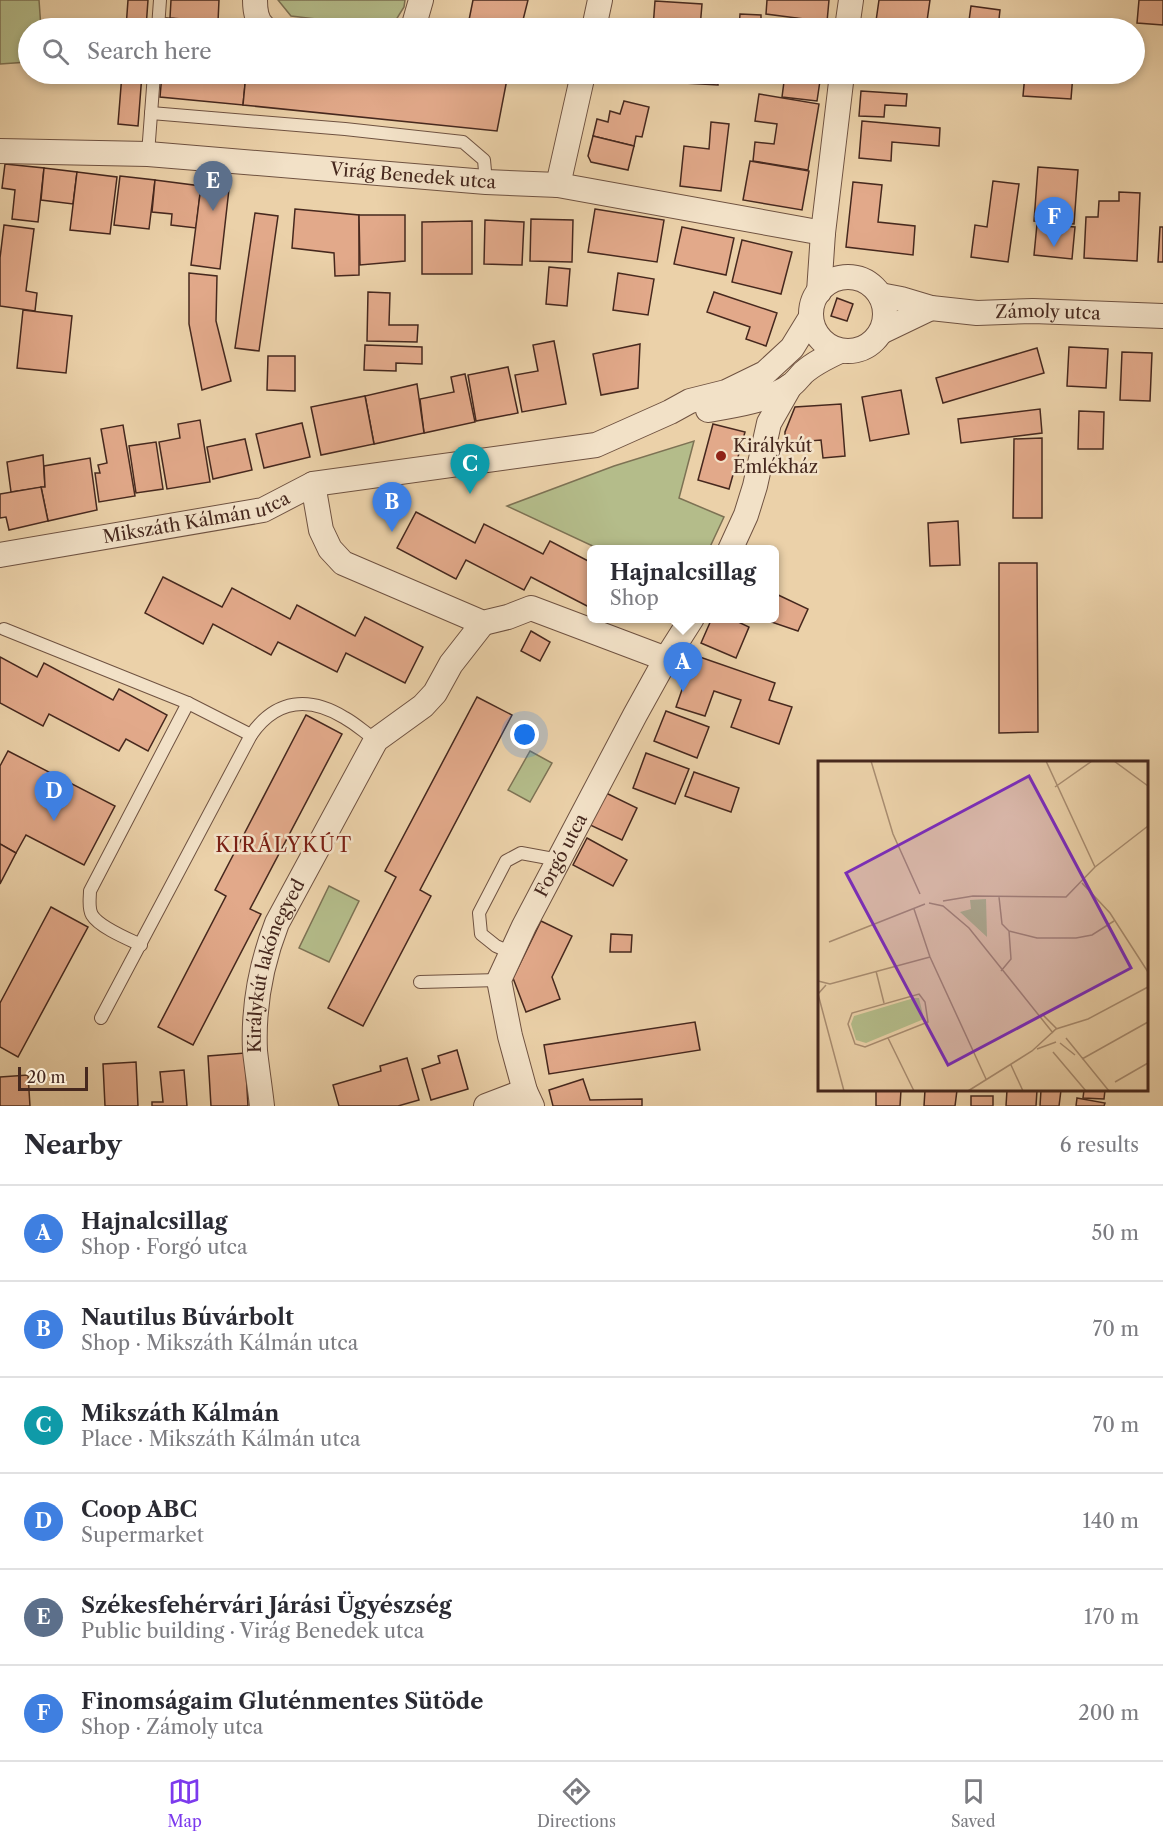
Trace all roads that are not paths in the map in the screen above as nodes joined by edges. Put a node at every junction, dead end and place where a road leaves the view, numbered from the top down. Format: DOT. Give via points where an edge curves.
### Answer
graph roads {
  1 [pos="160,0"];
  2 [pos="255,0"];
  3 [pos="421,0"];
  4 [pos="600,0"];
  5 [pos="851,0"];
  6 [pos="159,18"];
  7 [pos="258,18"];
  8 [pos="416,18"];
  9 [pos="596,18"];
  10 [pos="848,18"];
  11 [pos="153,84"];
  12 [pos="582,84"];
  13 [pos="841,84"];
  14 [pos="151,113"];
  15 [pos="0,151"];
  16 [pos="148,154"];
  17 [pos="486,182"];
  18 [pos="558,185"];
  19 [pos="823,233"];
  20 [pos="856,278"];
  21 [pos="819,292"];
  22 [pos="880,295"];
  23 [pos="932,308"];
  24 [pos="1163,316"];
  25 [pos="811,317"];
  26 [pos="881,332"];
  27 [pos="840,351"];
  28 [pos="790,386"];
  29 [pos="670,412"];
  30 [pos="313,484"];
  31 [pos="75,544"];
  32 [pos="732,545"];
  33 [pos="0,555"];
  34 [pos="0,571"];
  35 [pos="483,623"];
  36 [pos="689,623"];
  37 [pos="4,629"];
  38 [pos="666,659"];
  39 [pos="188,703"];
  40 [pos="251,735"];
  41 [pos="376,740"];
  42 [pos="559,860"];
  43 [pos="141,945"];
  44 [pos="512,953"];
  45 [pos="499,980"];
  46 [pos="420,982"];
  47 [pos="101,1018"];
  48 [pos="529,1098"];
  49 [pos="262,1106"];
  50 [pos="486,1106"];
  1 -- 6 [label="lane"];
  2 -- 7 [label="street"];
  3 -- 8 [label="street"];
  4 -- 9 [label="street"];
  5 -- 10 [label="street"];
  11 -- 14 [label="lane"];
  12 -- 18 [label="street"];
  13 -- 19 [label="street"];
  14 -- 16 [label="lane"];
  14 -- 17 [label="lane" via="463,142 484,160"];
  15 -- 16 [label="street, Virág Benedek utca"];
  16 -- 17 [label="street, Virág Benedek utca"];
  17 -- 18 [label="street, Virág Benedek utca"];
  18 -- 19 [label="street, Virág Benedek utca"];
  19 -- 20 [label="street"];
  19 -- 21 [label="street"];
  20 -- 21 [label="street" via="835,280"];
  20 -- 22 [label="street"];
  21 -- 25 [label="street"];
  22 -- 23 [label="street, Zámoly utca"];
  22 -- 26 [label="street" via="885,320"];
  23 -- 24 [label="street, Zámoly utca" via="977,313"];
  23 -- 26 [label="street"];
  25 -- 27 [label="street" via="820,339"];
  25 -- 29 [label="street, Mikszáth Kálmán utca" via="792,348 765,373"];
  26 -- 27 [label="street" via="864,348"];
  27 -- 28 [label="street, Mikszáth Kálmán utca" via="803,373"];
  28 -- 29 [label="street, Mikszáth Kálmán utca" via="732,406 692,413"];
  28 -- 32 [label="street" via="769,423 755,486"];
  29 -- 30 [label="street, Mikszáth Kálmán utca" via="596,445"];
  30 -- 31 [label="street, Mikszáth Kálmán utca" via="263,510"];
  30 -- 35 [label="street, Mikszáth Kálmán utca" via="321,530 330,549 344,563"];
  31 -- 33 [label="street, Mikszáth Kálmán utca"];
  31 -- 34 [label="street, Mikszáth Kálmán utca"];
  35 -- 38 [label="street" via="531,608"];
  35 -- 41 [label="street, Királykút lakónegyed" via="451,664 435,693"];
  36 -- 38 [label="street, Forgó utca"];
  37 -- 39 [label="lane"];
  38 -- 42 [label="street, Forgó utca"];
  39 -- 40 [label="lane"];
  39 -- 43 [label="lane" via="90,891 92,915 104,926"];
  40 -- 41 [label="lane" via="275,710 292,704 319,706 345,718"];
  40 -- 43 [label="lane"];
  41 -- 49 [label="street, Királykút lakónegyed" via="277,923 266,951 259,981 255,1050"];
  42 -- 44 [label="street, Forgó utca"];
  42 -- 44 [label="lane" via="521,853 506,861 479,913 481,934"];
  43 -- 47 [label="lane"];
  44 -- 45 [label="street, Forgó utca"];
  45 -- 46 [label="lane"];
  45 -- 48 [label="street" via="510,1036"];
  48 -- 50 [label="street"];
}
